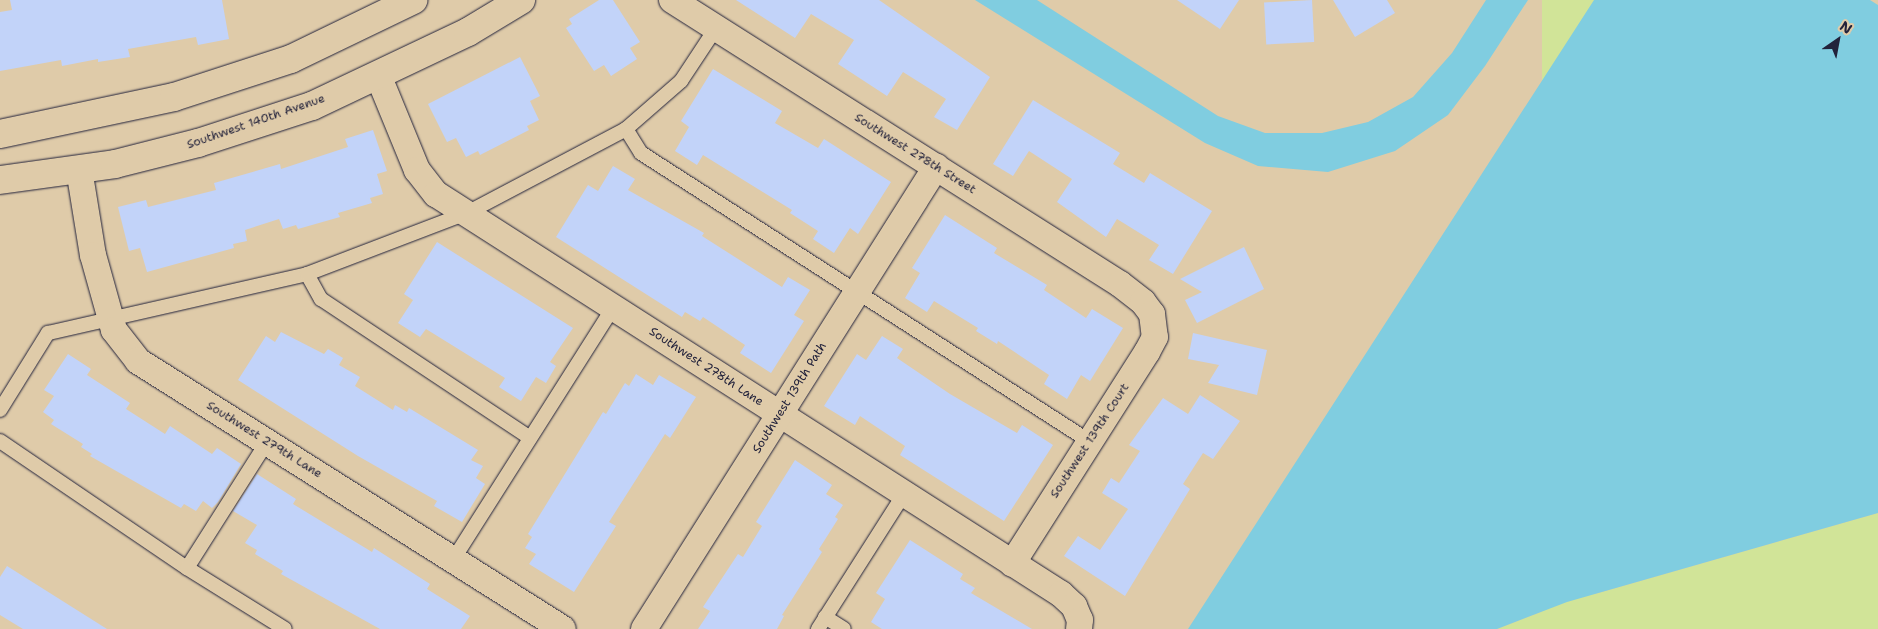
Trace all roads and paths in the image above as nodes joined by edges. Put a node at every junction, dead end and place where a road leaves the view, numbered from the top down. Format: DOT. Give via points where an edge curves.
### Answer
graph roads {
  1 [pos="413,0"];
  2 [pos="521,0"];
  3 [pos="672,0"];
  4 [pos="716,28"];
  5 [pos="378,75"];
  6 [pos="626,129"];
  7 [pos="0,134"];
  8 [pos="936,167"];
  9 [pos="79,169"];
  10 [pos="0,180"];
  11 [pos="467,214"];
  12 [pos="307,274"];
  13 [pos="857,293"];
  14 [pos="613,308"];
  15 [pos="1152,314"];
  16 [pos="111,317"];
  17 [pos="0,410"];
  18 [pos="780,415"];
  19 [pos="530,438"];
  20 [pos="0,441"];
  21 [pos="267,442"];
  22 [pos="1089,442"];
  23 [pos="904,494"];
  24 [pos="453,560"];
  25 [pos="1012,564"];
  26 [pos="187,568"];
  27 [pos="821,623"];
  28 [pos="1080,625"];
  29 [pos="285,629"];
  30 [pos="563,629"];
  31 [pos="644,629"];
  32 [pos="844,629"];
  1 -- 7 [label="street" via="291,59 183,94"];
  2 -- 5 [label="street, Southwest 140th Avenue" via="468,32"];
  3 -- 4 [label="street, Southwest 278th Street"];
  4 -- 6 [label="lane" via="681,81"];
  4 -- 8 [label="street, Southwest 278th Street"];
  5 -- 9 [label="street, Southwest 140th Avenue" via="312,106 198,144"];
  5 -- 11 [label="street, Southwest 278th Lane" via="417,170 436,194"];
  6 -- 11 [label="lane"];
  6 -- 13 [label="lane" via="641,153"];
  8 -- 13 [label="street, Southwest 139th Path"];
  8 -- 15 [label="street, Southwest 278th Street" via="1120,284 1143,302"];
  9 -- 10 [label="street, Southwest 140th Avenue"];
  9 -- 16 [label="street, Southwest 279th Lane" via="93,255"];
  11 -- 12 [label="lane"];
  11 -- 14 [label="street, Southwest 278th Lane"];
  12 -- 16 [label="lane"];
  12 -- 19 [label="lane" via="321,299"];
  13 -- 18 [label="street, Southwest 139th Path"];
  13 -- 22 [label="lane"];
  14 -- 18 [label="street, Southwest 278th Lane"];
  14 -- 19 [label="lane"];
  15 -- 22 [label="street, Southwest 139th Court" via="1155,337"];
  16 -- 17 [label="lane" via="48,333"];
  16 -- 21 [label="street, Southwest 279th Lane" via="114,330 138,361"];
  18 -- 23 [label="street, Southwest 278th Lane"];
  18 -- 31 [label="street, Southwest 139th Path"];
  19 -- 24 [label="lane"];
  20 -- 26 [label="lane"];
  21 -- 24 [label="street, Southwest 279th Lane"];
  21 -- 26 [label="lane"];
  22 -- 25 [label="street, Southwest 139th Court"];
  23 -- 25 [label="street, Southwest 278th Lane"];
  23 -- 27 [label="lane"];
  24 -- 30 [label="street, Southwest 279th Lane"];
  25 -- 28 [label="street, Southwest 278th Lane" via="1061,594 1074,606"];
  26 -- 29 [label="lane"];
  27 -- 32 [label="lane"];
}
